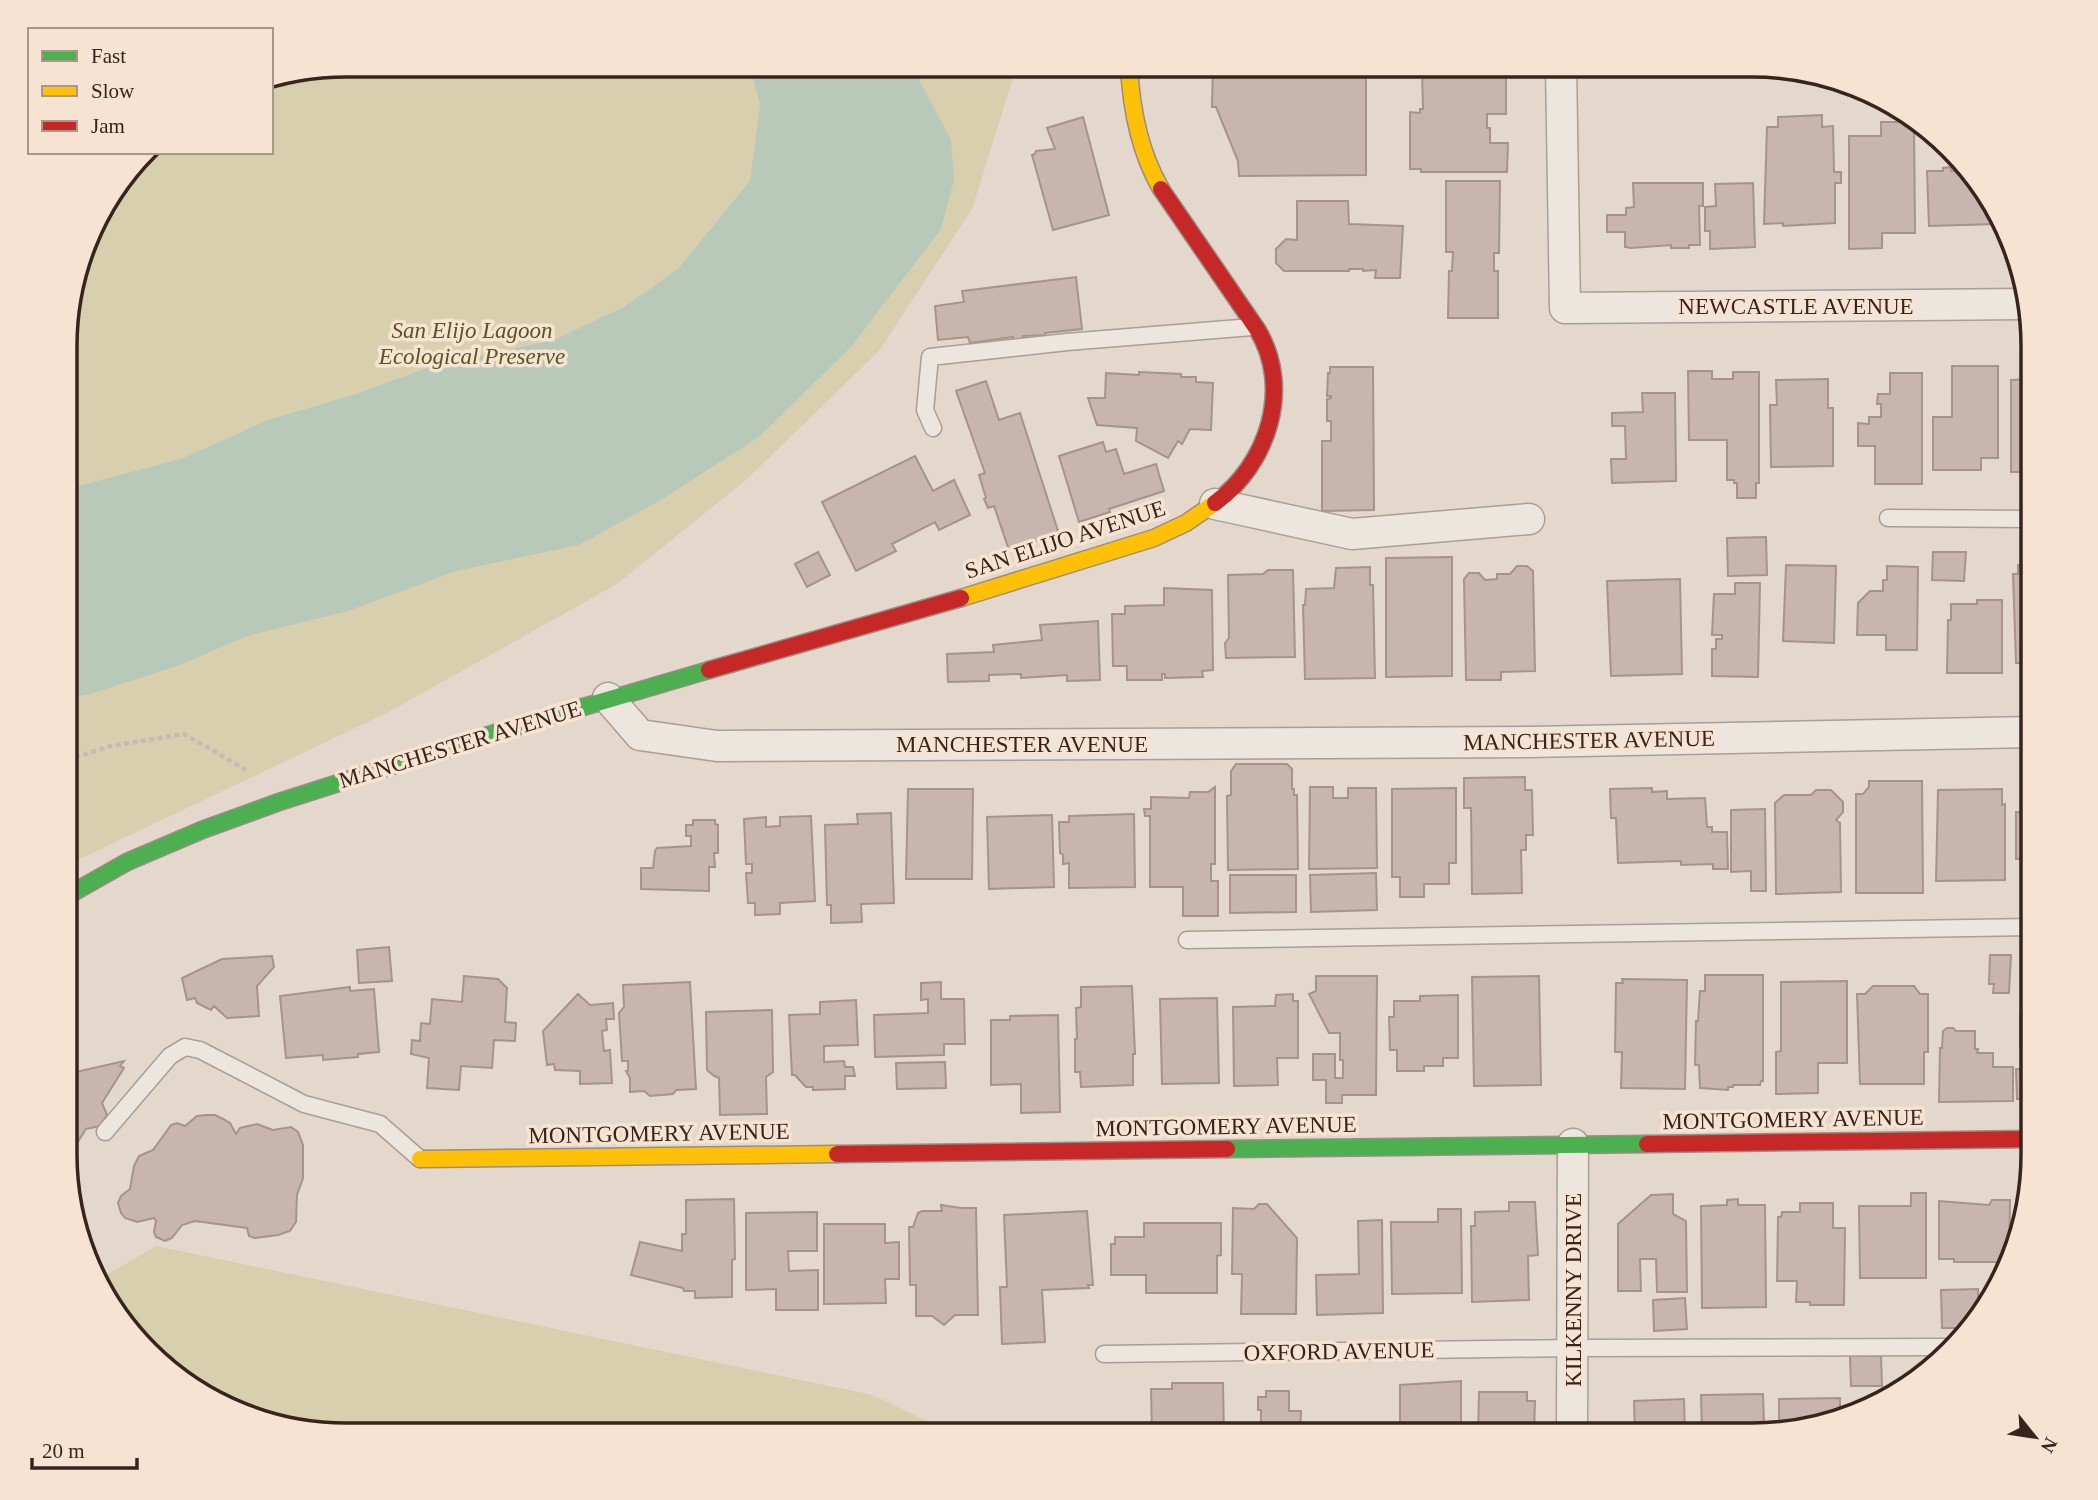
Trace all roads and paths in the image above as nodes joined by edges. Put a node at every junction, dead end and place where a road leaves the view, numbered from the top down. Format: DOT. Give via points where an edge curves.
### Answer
graph roads {
  1 [pos="1130,77"];
  2 [pos="1561,77"];
  3 [pos="2018,304"];
  4 [pos="1254,327"];
  5 [pos="933,428"];
  6 [pos="1215,504"];
  7 [pos="1888,518"];
  8 [pos="1529,519"];
  9 [pos="2021,519"];
  10 [pos="608,698"];
  11 [pos="2021,732"];
  12 [pos="77,757"];
  13 [pos="270,803"];
  14 [pos="77,890"];
  15 [pos="2021,928"];
  16 [pos="1187,940"];
  17 [pos="106,1132"];
  18 [pos="2021,1139"];
  19 [pos="1573,1144"];
  20 [pos="420,1159"];
  21 [pos="1939,1347"];
  22 [pos="1573,1348"];
  23 [pos="1104,1354"];
  24 [pos="1572,1423"];
  1 -- 4 [label="main road, SAN ELIJO AVENUE" via="1144,155 1156,180"];
  2 -- 3 [label="street, NEWCASTLE AVENUE" via="1565,307"];
  4 -- 5 [label="lane" via="930,357 925,410"];
  4 -- 6 [label="main road, SAN ELIJO AVENUE" via="1266,346 1272,378 1269,432 1251,467"];
  6 -- 8 [label="street" via="1352,534"];
  6 -- 10 [label="main road, SAN ELIJO AVENUE" via="1170,531 1066,567"];
  7 -- 9 [label="lane"];
  10 -- 11 [label="street, MANCHESTER AVENUE" via="640,735 717,746 1515,742"];
  10 -- 13 [label="main road, MANCHESTER AVENUE"];
  12 -- 13 [label="path" via="184,734 243,768"];
  13 -- 14 [label="main road, MANCHESTER AVENUE" via="123,863"];
  15 -- 16 [label="lane"];
  17 -- 20 [label="lane" via="170,1056 184,1047 200,1050 304,1104 380,1124"];
  18 -- 19 [label="main road, MONTGOMERY AVENUE"];
  19 -- 20 [label="main road, MONTGOMERY AVENUE"];
  19 -- 22 [label="street, KILKENNY DRIVE"];
  21 -- 22 [label="lane, OXFORD AVENUE"];
  22 -- 23 [label="lane, OXFORD AVENUE"];
  22 -- 24 [label="street, KILKENNY DRIVE"];
}
